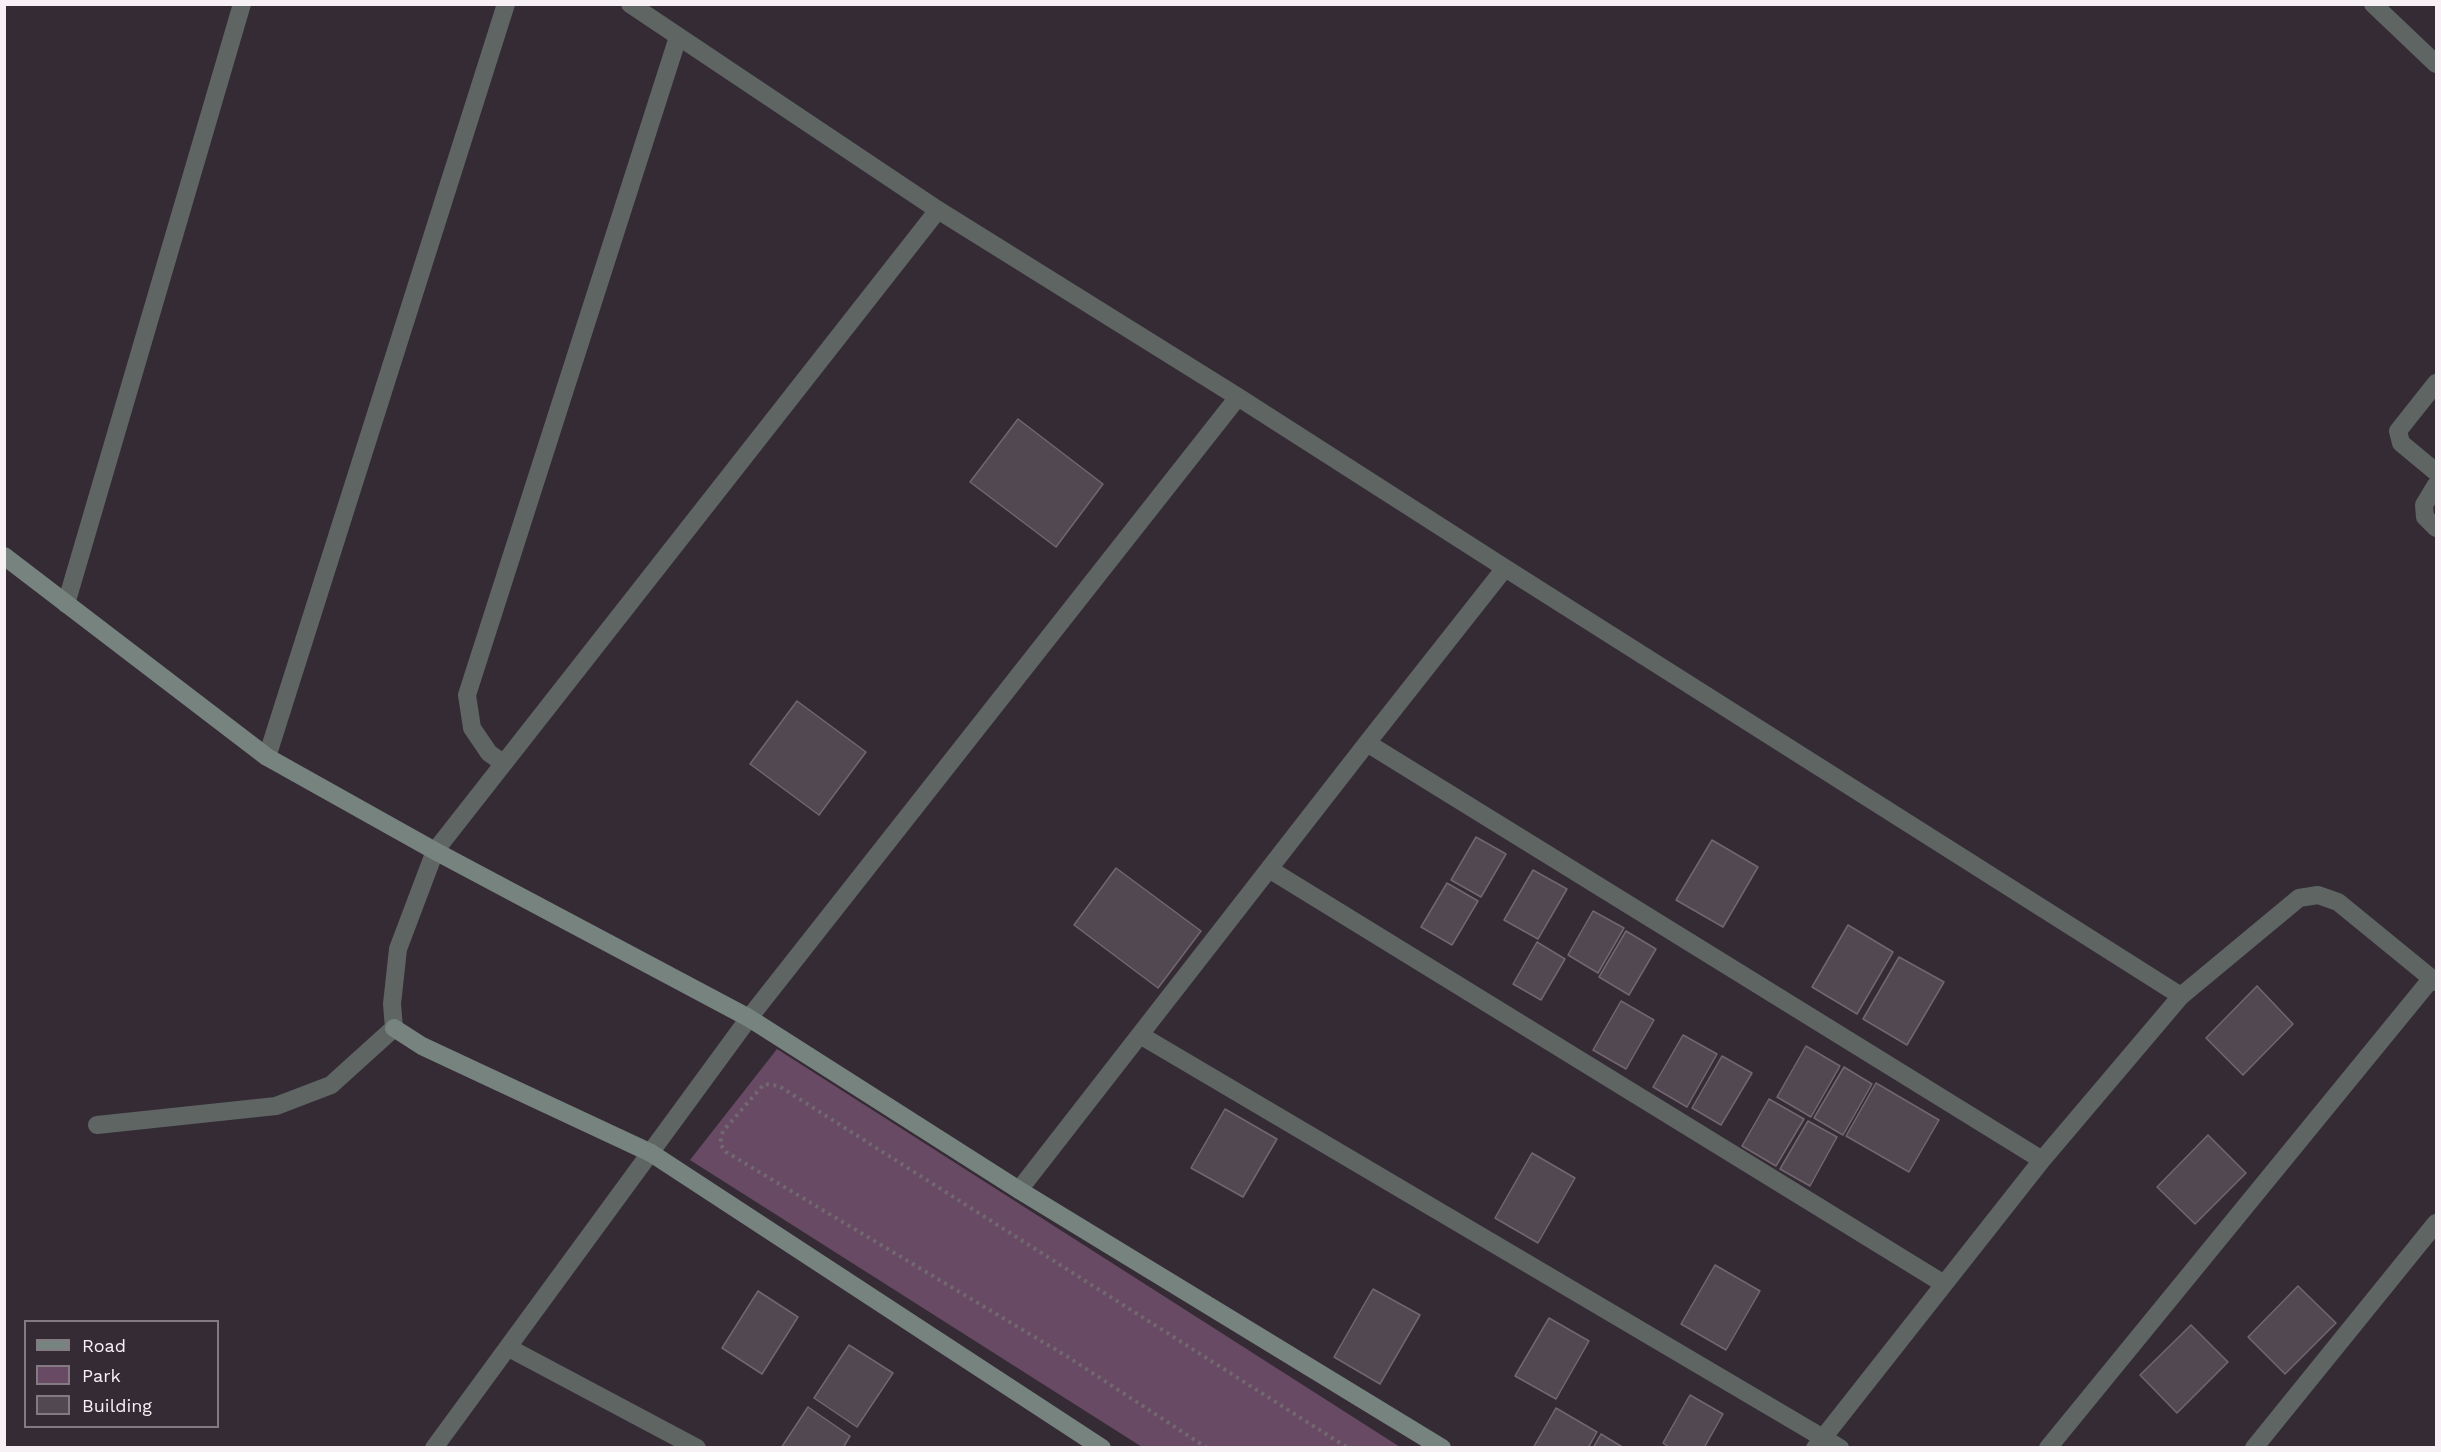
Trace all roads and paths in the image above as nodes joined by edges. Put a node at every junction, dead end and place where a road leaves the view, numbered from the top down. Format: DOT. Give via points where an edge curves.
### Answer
graph roads {
  1 [pos="242,4"];
  2 [pos="506,4"];
  3 [pos="630,4"];
  4 [pos="2373,4"];
  5 [pos="678,37"];
  6 [pos="2436,64"];
  7 [pos="938,210"];
  8 [pos="2436,383"];
  9 [pos="1238,397"];
  10 [pos="2436,472"];
  11 [pos="2436,485"];
  12 [pos="2436,528"];
  13 [pos="4,556"];
  14 [pos="1505,568"];
  15 [pos="66,604"];
  16 [pos="1367,742"];
  17 [pos="267,757"];
  18 [pos="503,763"];
  19 [pos="435,850"];
  20 [pos="1269,869"];
  21 [pos="2434,980"];
  22 [pos="2181,996"];
  23 [pos="749,1018"];
  24 [pos="394,1028"];
  25 [pos="1140,1035"];
  26 [pos="97,1125"];
  27 [pos="651,1153"];
  28 [pos="2042,1160"];
  29 [pos="1019,1190"];
  30 [pos="2436,1223"];
  31 [pos="1944,1284"];
  32 [pos="509,1348"];
  33 [pos="1819,1442"];
  34 [pos="434,1448"];
  35 [pos="697,1448"];
  36 [pos="1102,1448"];
  37 [pos="1207,1448"];
  38 [pos="1348,1448"];
  39 [pos="1442,1448"];
  40 [pos="1840,1448"];
  41 [pos="2049,1448"];
  42 [pos="2254,1448"];
  1 -- 15 [label="street"];
  2 -- 17 [label="street"];
  3 -- 5 [label="street"];
  4 -- 6 [label="street"];
  5 -- 7 [label="street"];
  5 -- 18 [label="street" via="467,695 472,728 489,753"];
  7 -- 9 [label="street"];
  7 -- 18 [label="street"];
  8 -- 10 [label="street" via="2398,431 2401,443"];
  9 -- 14 [label="street"];
  9 -- 23 [label="street"];
  11 -- 12 [label="street" via="2424,505 2425,518"];
  13 -- 15 [label="street"];
  14 -- 16 [label="street"];
  14 -- 22 [label="street"];
  15 -- 17 [label="street"];
  16 -- 20 [label="street"];
  16 -- 28 [label="street"];
  17 -- 19 [label="street"];
  18 -- 19 [label="street"];
  19 -- 23 [label="street"];
  19 -- 24 [label="street" via="398,949 392,1004"];
  20 -- 25 [label="street"];
  20 -- 31 [label="street"];
  21 -- 22 [label="street" via="2338,902 2318,895 2299,898"];
  21 -- 41 [label="street"];
  22 -- 28 [label="street"];
  23 -- 27 [label="street"];
  23 -- 29 [label="street"];
  24 -- 26 [label="street" via="331,1085 276,1106"];
  24 -- 27 [label="street" via="422,1046"];
  25 -- 29 [label="street"];
  25 -- 33 [label="street"];
  27 -- 32 [label="street"];
  27 -- 36 [label="street"];
  28 -- 31 [label="street"];
  29 -- 39 [label="street"];
  30 -- 42 [label="street"];
  31 -- 33 [label="street"];
  32 -- 34 [label="street"];
  32 -- 35 [label="street"];
  33 -- 40 [label="street"];
  37 -- 38 [label="path" via="1068,1357 726,1152 720,1144 723,1131 764,1084 779,1086"];
}
